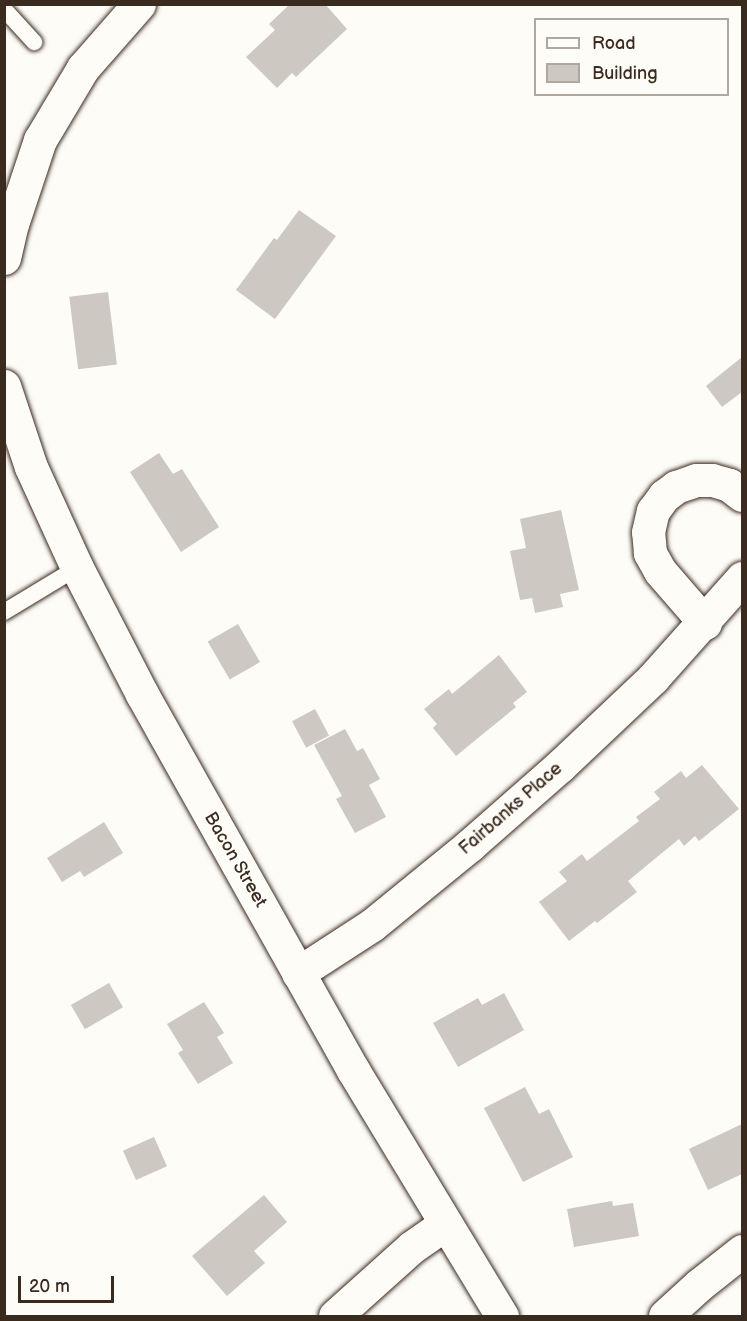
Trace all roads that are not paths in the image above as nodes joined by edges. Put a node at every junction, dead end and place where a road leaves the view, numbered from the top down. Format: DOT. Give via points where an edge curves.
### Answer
graph roads {
  1 [pos="139,4"];
  2 [pos="4,9"];
  3 [pos="34,42"];
  4 [pos="4,258"];
  5 [pos="4,386"];
  6 [pos="742,495"];
  7 [pos="77,568"];
  8 [pos="742,578"];
  9 [pos="4,612"];
  10 [pos="705,623"];
  11 [pos="298,973"];
  12 [pos="446,1224"];
  13 [pos="742,1251"];
  14 [pos="335,1317"];
  15 [pos="502,1317"];
  16 [pos="665,1317"];
  1 -- 4 [label="street" via="83,68 40,140"];
  2 -- 3 [label="lane"];
  5 -- 7 [label="street, Bacon Street" via="31,467"];
  6 -- 10 [label="street" via="729,485 696,480 676,487 653,511 648,532 650,553 660,571"];
  7 -- 9 [label="lane"];
  7 -- 11 [label="street, Bacon Street" via="142,694"];
  8 -- 10 [label="street, Fairbanks Place"];
  10 -- 11 [label="street, Fairbanks Place" via="603,726 470,845 372,925"];
  11 -- 12 [label="street, Bacon Street"];
  12 -- 14 [label="street" via="412,1247"];
  12 -- 15 [label="street, Bacon Street"];
  13 -- 16 [label="street"];
}
